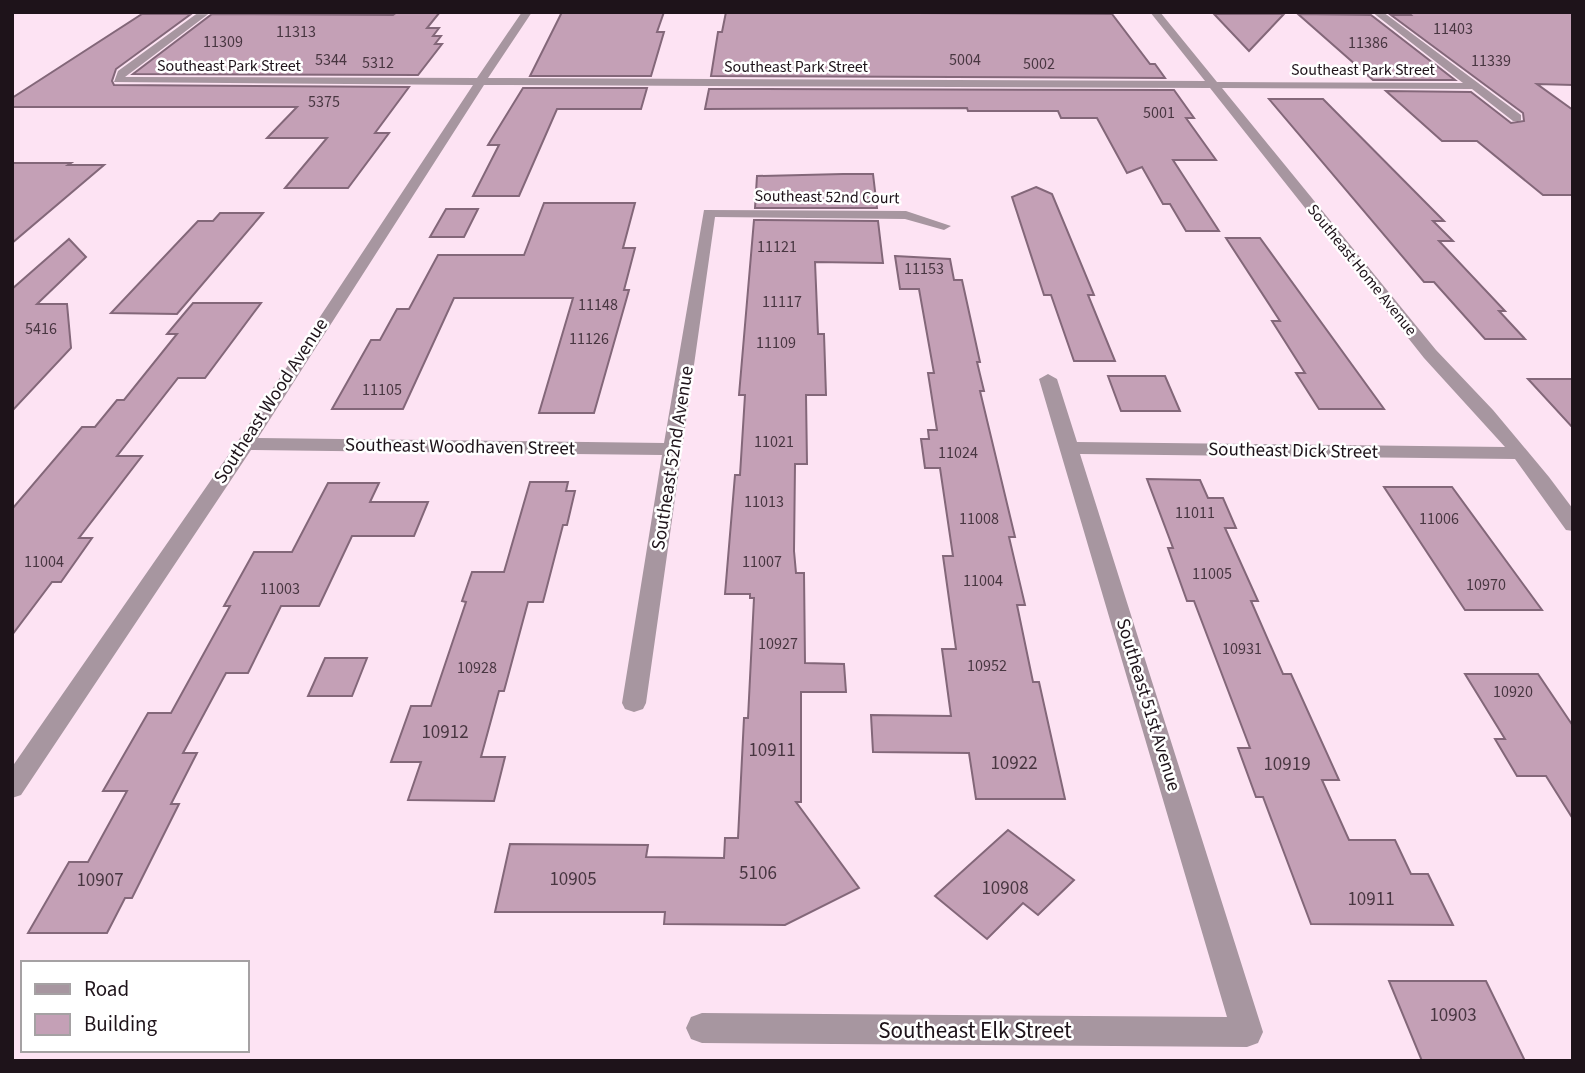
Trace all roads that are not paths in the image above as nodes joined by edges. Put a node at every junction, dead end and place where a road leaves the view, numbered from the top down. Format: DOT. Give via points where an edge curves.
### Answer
graph roads {
  1 [pos="206,12"];
  2 [pos="527,12"];
  3 [pos="1155,12"];
  4 [pos="1377,12"];
  5 [pos="482,82"];
  6 [pos="1213,85"];
  7 [pos="1475,86"];
  8 [pos="1517,118"];
  9 [pos="709,213"];
  10 [pos="944,226"];
  11 [pos="1048,379"];
  12 [pos="245,444"];
  13 [pos="1070,448"];
  14 [pos="675,449"];
  15 [pos="1517,453"];
  16 [pos="1573,525"];
  17 [pos="634,703"];
  18 [pos="12,788"];
  19 [pos="702,1028"];
  20 [pos="1247,1032"];
  1 -- 5 [label="street, Southeast Park Street" via="118,80"];
  2 -- 5 [label="street, Southeast Wood Avenue"];
  3 -- 6 [label="street, Southeast Home Avenue"];
  4 -- 7 [label="street"];
  5 -- 6 [label="street, Southeast Park Street"];
  5 -- 12 [label="street, Southeast Wood Avenue"];
  6 -- 7 [label="street, Southeast Park Street"];
  6 -- 15 [label="street, Southeast Home Avenue" via="1430,354"];
  7 -- 8 [label="street"];
  9 -- 10 [label="street, Southeast 52nd Court" via="906,215"];
  9 -- 14 [label="street, Southeast 52nd Avenue"];
  11 -- 13 [label="street, Southeast 51st Avenue"];
  12 -- 14 [label="street, Southeast Woodhaven Street"];
  12 -- 18 [label="street, Southeast Wood Avenue"];
  13 -- 15 [label="street, Southeast Dick Street"];
  13 -- 20 [label="street, Southeast 51st Avenue"];
  14 -- 17 [label="street, Southeast 52nd Avenue"];
  15 -- 16 [label="street, Southeast Home Avenue"];
  19 -- 20 [label="street, Southeast Elk Street"];
}
